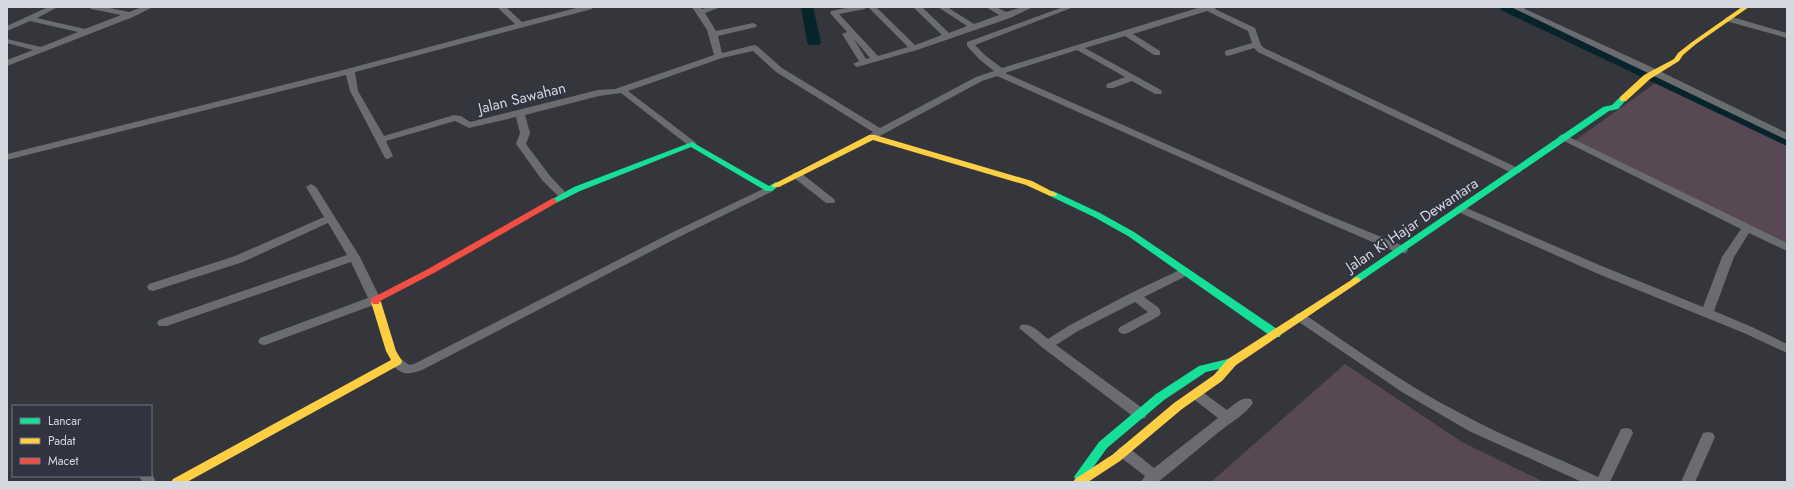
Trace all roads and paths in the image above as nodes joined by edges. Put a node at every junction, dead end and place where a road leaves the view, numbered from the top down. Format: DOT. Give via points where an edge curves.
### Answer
graph roads {
  1 [pos="54,7"];
  2 [pos="94,7"];
  3 [pos="149,7"];
  4 [pos="501,7"];
  5 [pos="573,7"];
  6 [pos="589,7"];
  7 [pos="717,7"];
  8 [pos="826,7"];
  9 [pos="862,7"];
  10 [pos="872,7"];
  11 [pos="917,7"];
  12 [pos="942,7"];
  13 [pos="990,7"];
  14 [pos="1029,7"];
  15 [pos="1042,7"];
  16 [pos="1070,7"];
  17 [pos="1515,7"];
  18 [pos="1746,7"];
  19 [pos="1205,8"];
  20 [pos="698,9"];
  21 [pos="559,10"];
  22 [pos="1054,12"];
  23 [pos="834,13"];
  24 [pos="130,15"];
  25 [pos="1007,16"];
  26 [pos="30,19"];
  27 [pos="1729,19"];
  28 [pos="843,24"];
  29 [pos="520,25"];
  30 [pos="753,25"];
  31 [pos="973,27"];
  32 [pos="7,29"];
  33 [pos="87,32"];
  34 [pos="1126,33"];
  35 [pos="715,36"];
  36 [pos="948,36"];
  37 [pos="1787,36"];
  38 [pos="7,41"];
  39 [pos="1257,44"];
  40 [pos="914,48"];
  41 [pos="1079,48"];
  42 [pos="41,49"];
  43 [pos="1156,53"];
  44 [pos="1228,53"];
  45 [pos="719,56"];
  46 [pos="876,59"];
  47 [pos="7,63"];
  48 [pos="350,71"];
  49 [pos="1647,72"];
  50 [pos="999,73"];
  51 [pos="1132,78"];
  52 [pos="1110,86"];
  53 [pos="615,92"];
  54 [pos="1158,92"];
  55 [pos="1609,99"];
  56 [pos="1606,109"];
  57 [pos="520,114"];
  58 [pos="876,134"];
  59 [pos="1563,137"];
  60 [pos="1787,137"];
  61 [pos="381,140"];
  62 [pos="692,144"];
  63 [pos="388,156"];
  64 [pos="7,157"];
  65 [pos="1516,171"];
  66 [pos="797,175"];
  67 [pos="311,187"];
  68 [pos="769,189"];
  69 [pos="564,196"];
  70 [pos="830,201"];
  71 [pos="1460,209"];
  72 [pos="330,218"];
  73 [pos="1747,228"];
  74 [pos="1787,247"];
  75 [pos="1402,250"];
  76 [pos="354,257"];
  77 [pos="1184,272"];
  78 [pos="153,287"];
  79 [pos="1135,296"];
  80 [pos="375,300"];
  81 [pos="1707,313"];
  82 [pos="1300,317"];
  83 [pos="163,323"];
  84 [pos="1025,328"];
  85 [pos="1124,330"];
  86 [pos="1276,334"];
  87 [pos="1054,341"];
  88 [pos="264,342"];
  89 [pos="1787,349"];
  90 [pos="397,361"];
  91 [pos="1232,362"];
  92 [pos="1200,397"];
  93 [pos="1246,403"];
  94 [pos="1142,411"];
  95 [pos="1223,414"];
  96 [pos="1626,433"];
  97 [pos="1708,437"];
  98 [pos="1127,455"];
  99 [pos="1150,476"];
  100 [pos="177,482"];
  101 [pos="1076,482"];
  102 [pos="1080,482"];
  103 [pos="1596,482"];
  104 [pos="1603,482"];
  105 [pos="1688,482"];
  1 -- 26 [label="street"];
  2 -- 24 [label="street"];
  3 -- 24 [label="street"];
  4 -- 29 [label="street"];
  5 -- 21 [label="street"];
  6 -- 29 [label="street"];
  7 -- 20 [label="street"];
  8 -- 23 [label="street"];
  9 -- 23 [label="street"];
  10 -- 40 [label="street"];
  11 -- 36 [label="street"];
  12 -- 31 [label="street"];
  13 -- 25 [label="street"];
  14 -- 25 [label="street"];
  15 -- 22 [label="street"];
  16 -- 22 [label="street"];
  17 -- 49 [label="street"];
  18 -- 27 [label="main road"];
  19 -- 34 [label="street"];
  19 -- 39 [label="street" via="1252,30"];
  20 -- 35 [label="street"];
  22 -- 50 [label="street" via="970,44"];
  23 -- 28 [label="street"];
  24 -- 33 [label="street"];
  25 -- 31 [label="street"];
  26 -- 32 [label="street"];
  26 -- 33 [label="street"];
  27 -- 37 [label="street"];
  27 -- 49 [label="main road, Jalan Ki Hajar Dewantara" via="1680,54 1667,56"];
  28 -- 46 [label="street"];
  28 -- 46 [label="street" via="842,28 861,63"];
  29 -- 48 [label="street"];
  30 -- 35 [label="street"];
  31 -- 36 [label="street"];
  33 -- 42 [label="street"];
  34 -- 41 [label="street"];
  34 -- 43 [label="street"];
  35 -- 45 [label="street"];
  36 -- 40 [label="street"];
  38 -- 42 [label="street"];
  39 -- 44 [label="street"];
  39 -- 65 [label="street" via="1261,50"];
  40 -- 46 [label="street"];
  41 -- 50 [label="street"];
  41 -- 51 [label="street"];
  42 -- 47 [label="street"];
  45 -- 53 [label="street, Jalan Sawahan"];
  45 -- 58 [label="street, Jalan Sawahan" via="756,49 779,70"];
  48 -- 61 [label="street" via="354,91"];
  48 -- 64 [label="street"];
  49 -- 56 [label="main road, Jalan Ki Hajar Dewantara" via="1615,107"];
  49 -- 60 [label="street"];
  50 -- 58 [label="street" via="979,80"];
  50 -- 75 [label="street"];
  51 -- 52 [label="street"];
  51 -- 54 [label="street"];
  53 -- 57 [label="street, Jalan Sawahan" via="598,93"];
  53 -- 62 [label="street"];
  55 -- 56 [label="main road" via="1605,102"];
  56 -- 59 [label="main road, Jalan Ki Hajar Dewantara"];
  57 -- 61 [label="street, Jalan Sawahan" via="469,125 454,118"];
  57 -- 69 [label="street" via="525,133 522,144 546,178"];
  58 -- 66 [label="main road"];
  58 -- 77 [label="main road" via="936,156 1029,183 1097,214 1131,234"];
  59 -- 65 [label="main road, Jalan Ki Hajar Dewantara"];
  59 -- 73 [label="street"];
  61 -- 63 [label="street"];
  62 -- 68 [label="main road"];
  62 -- 69 [label="main road"];
  65 -- 71 [label="main road, Jalan Ki Hajar Dewantara"];
  66 -- 68 [label="main road"];
  66 -- 70 [label="street"];
  67 -- 72 [label="street"];
  68 -- 90 [label="street" via="418,368 409,370"];
  69 -- 80 [label="main road"];
  71 -- 75 [label="main road, Jalan Ki Hajar Dewantara"];
  71 -- 81 [label="street"];
  72 -- 76 [label="street"];
  72 -- 78 [label="street" via="294,232 239,259"];
  73 -- 74 [label="street"];
  73 -- 81 [label="street" via="1728,257"];
  75 -- 82 [label="main road, Jalan Ki Hajar Dewantara"];
  76 -- 80 [label="street"];
  76 -- 83 [label="street"];
  77 -- 79 [label="street"];
  77 -- 86 [label="main road"];
  79 -- 85 [label="street" via="1155,313"];
  79 -- 87 [label="street"];
  80 -- 88 [label="street"];
  80 -- 90 [label="main road" via="391,351"];
  81 -- 89 [label="street"];
  82 -- 86 [label="main road, Jalan Ki Hajar Dewantara"];
  82 -- 103 [label="street" via="1364,361 1451,414 1480,430"];
  84 -- 87 [label="street"];
  86 -- 91 [label="main road, Jalan Ki Hajar Dewantara"];
  87 -- 94 [label="street"];
  90 -- 100 [label="main road"];
  91 -- 92 [label="main road, Jalan Ki Hajar Dewantara"];
  91 -- 94 [label="main road, Jalan Ki Hajar Dewantara" via="1203,369"];
  92 -- 95 [label="street"];
  92 -- 98 [label="main road, Jalan Ki Hajar Dewantara" via="1178,406"];
  93 -- 95 [label="street"];
  94 -- 101 [label="main road, Jalan Ki Hajar Dewantara" via="1103,445"];
  95 -- 99 [label="street" via="1168,464"];
  96 -- 104 [label="street"];
  97 -- 105 [label="street"];
  98 -- 99 [label="street"];
  98 -- 102 [label="main road, Jalan Ki Hajar Dewantara"];
}
